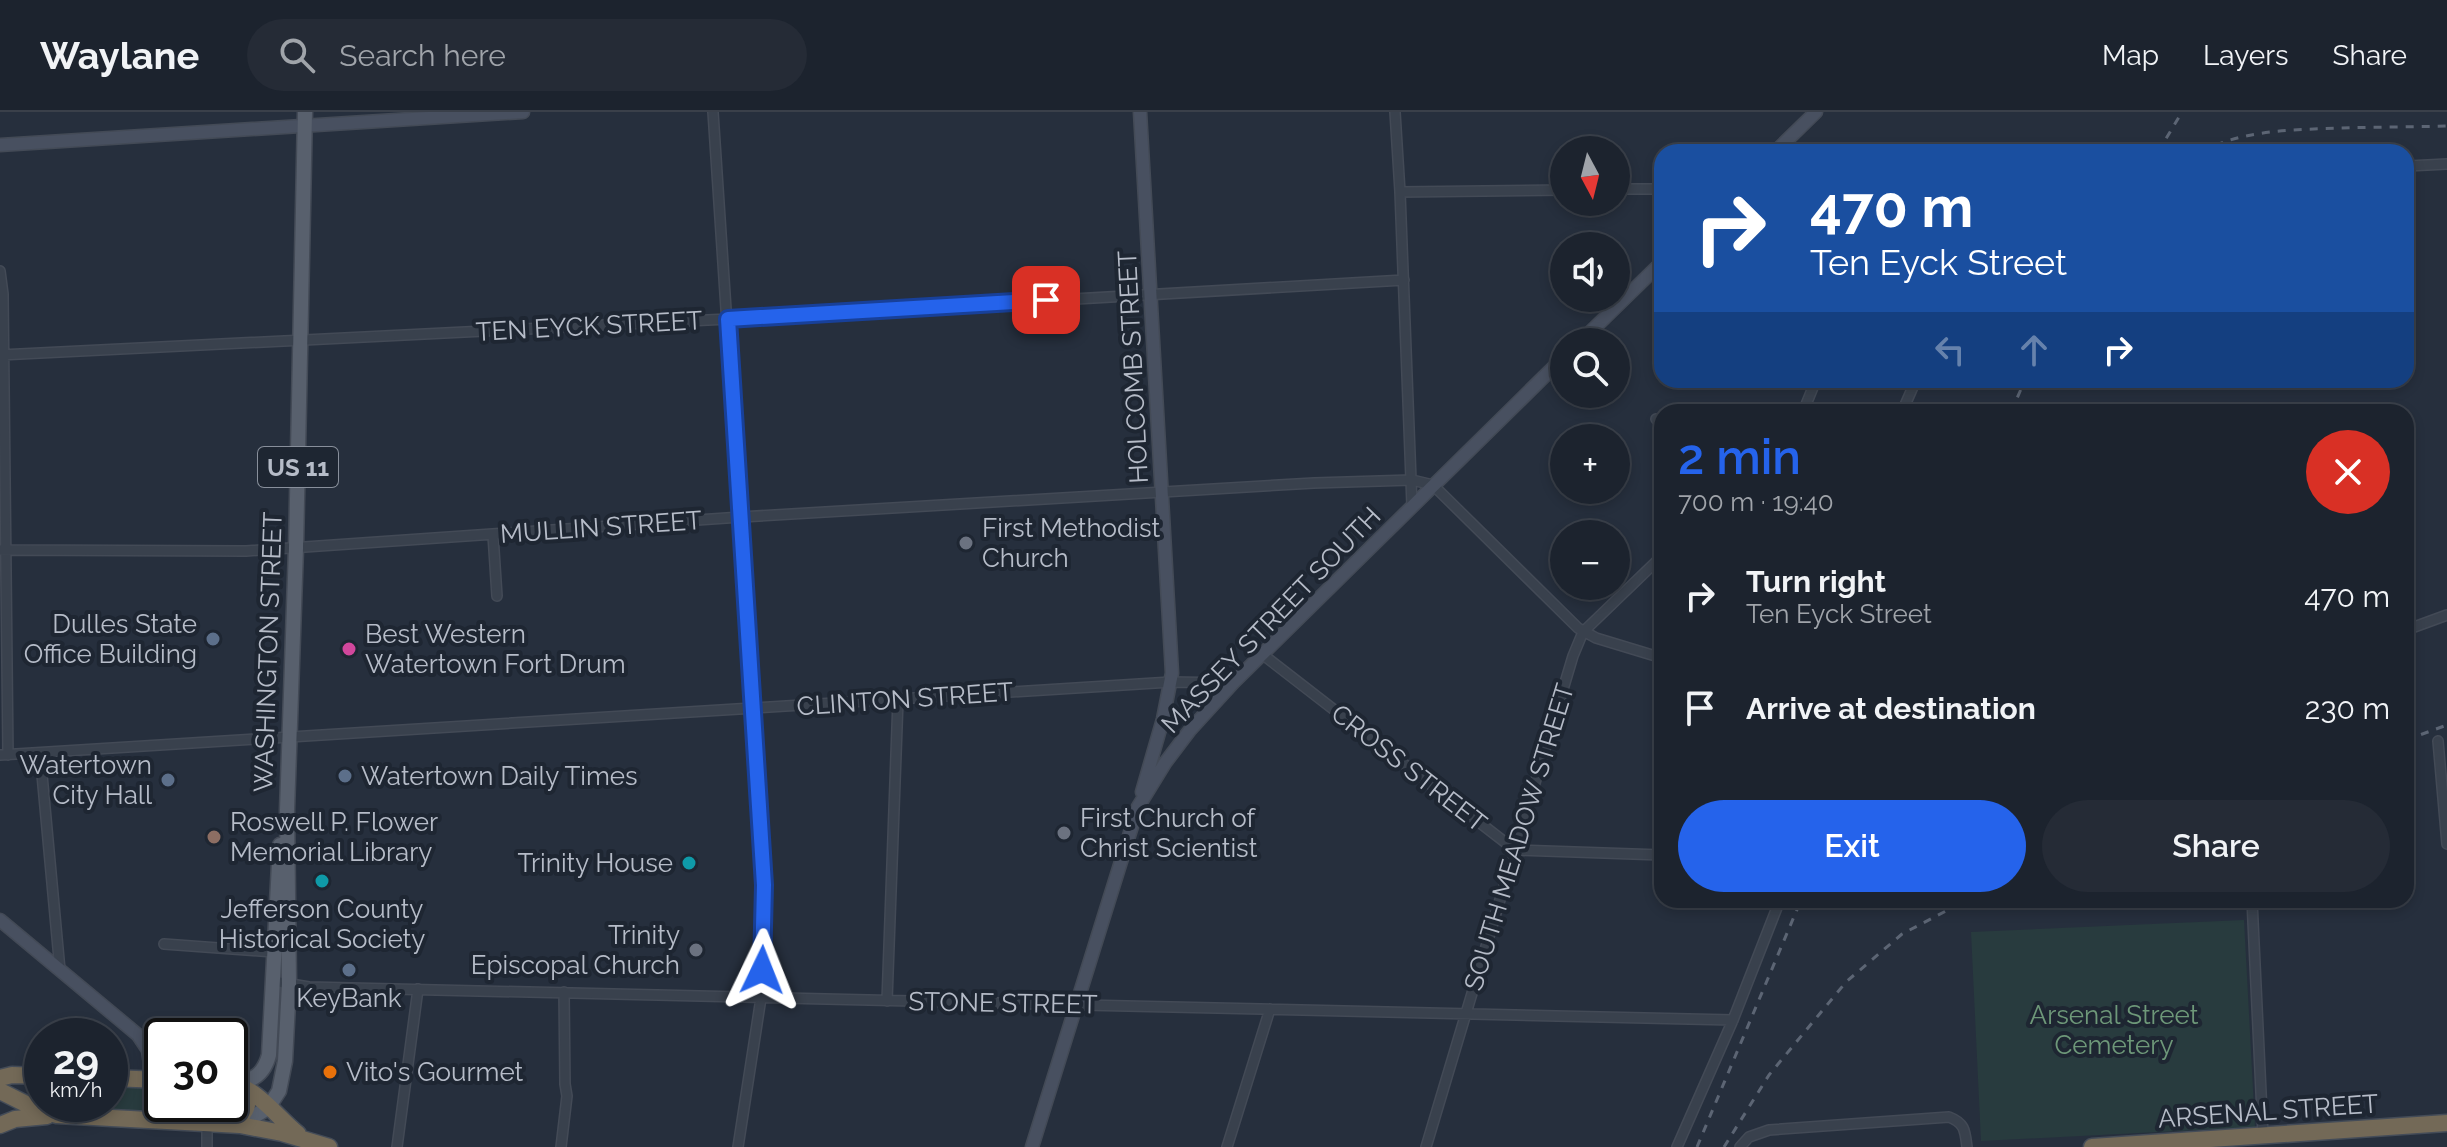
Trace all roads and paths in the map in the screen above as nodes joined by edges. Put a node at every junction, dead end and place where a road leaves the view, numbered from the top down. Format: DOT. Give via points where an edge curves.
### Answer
graph roads {
  1 [pos="523,112"];
  2 [pos="713,112"];
  3 [pos="1140,112"];
  4 [pos="1395,112"];
  5 [pos="1816,112"];
  6 [pos="305,118"];
  7 [pos="1783,144"];
  8 [pos="0,145"];
  9 [pos="2447,164"];
  10 [pos="2414,166"];
  11 [pos="1630,189"];
  12 [pos="1654,189"];
  13 [pos="1550,190"];
  14 [pos="1400,192"];
  15 [pos="1654,270"];
  16 [pos="0,271"];
  17 [pos="1404,280"];
  18 [pos="1151,294"];
  19 [pos="728,319"];
  20 [pos="1594,328"];
  21 [pos="301,341"];
  22 [pos="2,354"];
  23 [pos="1550,371"];
  24 [pos="1412,480"];
  25 [pos="1433,485"];
  26 [pos="1163,492"];
  27 [pos="1412,506"];
  28 [pos="741,517"];
  29 [pos="493,535"];
  30 [pos="296,548"];
  31 [pos="4,550"];
  32 [pos="1654,564"];
  33 [pos="497,596"];
  34 [pos="2447,615"];
  35 [pos="2414,627"];
  36 [pos="1583,632"];
  37 [pos="1262,654"];
  38 [pos="1654,655"];
  39 [pos="1171,682"];
  40 [pos="1233,683"];
  41 [pos="898,700"];
  42 [pos="753,709"];
  43 [pos="289,737"];
  44 [pos="2438,741"];
  45 [pos="40,753"];
  46 [pos="4,755"];
  47 [pos="1138,807"];
  48 [pos="287,810"];
  49 [pos="2447,844"];
  50 [pos="1515,850"];
  51 [pos="1654,855"];
  52 [pos="1777,908"];
  53 [pos="2252,908"];
  54 [pos="0,920"];
  55 [pos="164,944"];
  56 [pos="273,952"];
  57 [pos="60,970"];
  58 [pos="273,981"];
  59 [pos="289,984"];
  60 [pos="418,989"];
  61 [pos="564,992"];
  62 [pos="761,998"];
  63 [pos="887,1001"];
  64 [pos="1075,1004"];
  65 [pos="1270,1009"];
  66 [pos="1465,1014"];
  67 [pos="1733,1020"];
  68 [pos="144,1044"];
  69 [pos="0,1067"];
  70 [pos="24,1071"];
  71 [pos="24,1075"];
  72 [pos="0,1078"];
  73 [pos="248,1085"];
  74 [pos="256,1085"];
  75 [pos="0,1091"];
  76 [pos="24,1103"];
  77 [pos="268,1108"];
  78 [pos="24,1118"];
  79 [pos="207,1122"];
  80 [pos="225,1123"];
  81 [pos="2447,1123"];
  82 [pos="0,1125"];
  83 [pos="2263,1135"];
  84 [pos="312,1144"];
  85 [pos="2169,1144"];
  86 [pos="207,1147"];
  87 [pos="329,1147"];
  88 [pos="397,1147"];
  89 [pos="561,1147"];
  90 [pos="738,1147"];
  91 [pos="1032,1147"];
  92 [pos="1227,1147"];
  93 [pos="1426,1147"];
  94 [pos="1677,1147"];
  95 [pos="1740,1147"];
  96 [pos="1967,1147"];
  97 [pos="2092,1147"];
  1 -- 6 [label="street"];
  2 -- 19 [label="street"];
  3 -- 18 [label="street, HOLCOMB STREET"];
  4 -- 14 [label="street"];
  5 -- 7 [label="street"];
  6 -- 8 [label="street"];
  6 -- 21 [label="main road, WASHINGTON STREET / US 11"];
  9 -- 10 [label="street"];
  11 -- 12 [label="street"];
  13 -- 14 [label="street"];
  14 -- 17 [label="street"];
  15 -- 20 [label="street"];
  16 -- 22 [label="street"];
  17 -- 18 [label="street, TEN EYCK STREET"];
  17 -- 24 [label="street"];
  18 -- 19 [label="street, TEN EYCK STREET"];
  18 -- 26 [label="street, HOLCOMB STREET"];
  19 -- 21 [label="street, TEN EYCK STREET"];
  19 -- 28 [label="street"];
  21 -- 22 [label="street, TEN EYCK STREET"];
  21 -- 30 [label="main road, WASHINGTON STREET / US 11"];
  22 -- 31 [label="street"];
  23 -- 25 [label="street, MASSEY STREET SOUTH"];
  24 -- 25 [label="street, MULLIN STREET"];
  24 -- 26 [label="street, MULLIN STREET"];
  24 -- 27 [label="street"];
  25 -- 27 [label="street, MASSEY STREET SOUTH"];
  25 -- 36 [label="street"];
  26 -- 28 [label="street, MULLIN STREET"];
  26 -- 39 [label="street, HOLCOMB STREET"];
  27 -- 37 [label="street, MASSEY STREET SOUTH"];
  28 -- 29 [label="street, MULLIN STREET"];
  28 -- 42 [label="street"];
  29 -- 30 [label="street, MULLIN STREET"];
  29 -- 33 [label="street"];
  30 -- 31 [label="street, MULLIN STREET"];
  30 -- 43 [label="main road, WASHINGTON STREET / US 11"];
  31 -- 46 [label="street"];
  32 -- 36 [label="street, SOUTH MEADOW STREET"];
  34 -- 35 [label="street"];
  36 -- 38 [label="street"];
  36 -- 50 [label="street, SOUTH MEADOW STREET"];
  37 -- 40 [label="street, MASSEY STREET SOUTH"];
  37 -- 50 [label="street, CROSS STREET"];
  39 -- 40 [label="street, CLINTON STREET"];
  39 -- 41 [label="street, CLINTON STREET"];
  39 -- 47 [label="street, HOLCOMB STREET"];
  40 -- 47 [label="street, MASSEY STREET SOUTH" via="1190,730"];
  41 -- 42 [label="street, CLINTON STREET"];
  41 -- 63 [label="street"];
  42 -- 43 [label="street, CLINTON STREET"];
  42 -- 62 [label="street" via="764,885"];
  43 -- 45 [label="street, CLINTON STREET"];
  43 -- 48 [label="main road, WASHINGTON STREET / US 11"];
  44 -- 49 [label="street"];
  45 -- 46 [label="street, CLINTON STREET"];
  45 -- 57 [label="street"];
  47 -- 64 [label="street, MASSEY STREET SOUTH"];
  48 -- 56 [label="main road, WASHINGTON STREET / US 11"];
  48 -- 59 [label="main road, WASHINGTON STREET / US 11"];
  50 -- 51 [label="street"];
  50 -- 66 [label="street, SOUTH MEADOW STREET"];
  52 -- 67 [label="street"];
  53 -- 83 [label="street"];
  54 -- 57 [label="street"];
  55 -- 56 [label="street"];
  56 -- 58 [label="main road, WASHINGTON STREET / US 11"];
  57 -- 68 [label="street"];
  58 -- 59 [label="street, STONE STREET"];
  58 -- 74 [label="main road, WASHINGTON STREET / US 11" via="269,1055"];
  59 -- 60 [label="street, STONE STREET"];
  59 -- 77 [label="main road, WASHINGTON STREET / US 11" via="284,1072"];
  60 -- 61 [label="street, STONE STREET"];
  60 -- 88 [label="street"];
  61 -- 62 [label="street, STONE STREET"];
  61 -- 89 [label="street" via="567,1096"];
  62 -- 63 [label="street, STONE STREET"];
  62 -- 90 [label="street"];
  63 -- 64 [label="street, STONE STREET"];
  64 -- 65 [label="street, STONE STREET"];
  64 -- 91 [label="street, MASSEY STREET SOUTH"];
  65 -- 66 [label="street, STONE STREET"];
  65 -- 92 [label="street"];
  66 -- 67 [label="street, STONE STREET"];
  66 -- 93 [label="street, SOUTH MEADOW STREET"];
  67 -- 94 [label="street"];
  69 -- 70 [label="highway"];
  71 -- 72 [label="highway"];
  73 -- 74 [label="highway"];
  74 -- 77 [label="highway"];
  75 -- 76 [label="highway"];
  77 -- 80 [label="main road"];
  77 -- 84 [label="highway"];
  78 -- 82 [label="highway"];
  79 -- 80 [label="highway"];
  79 -- 86 [label="street"];
  80 -- 84 [label="highway" via="267,1129"];
  81 -- 83 [label="highway, ARSENAL STREET"];
  83 -- 85 [label="highway, ARSENAL STREET"];
  84 -- 87 [label="highway"];
  85 -- 97 [label="highway, ARSENAL STREET"];
  95 -- 96 [label="street" via="1749,1137 1769,1130 1949,1117 1964,1126"];
}
